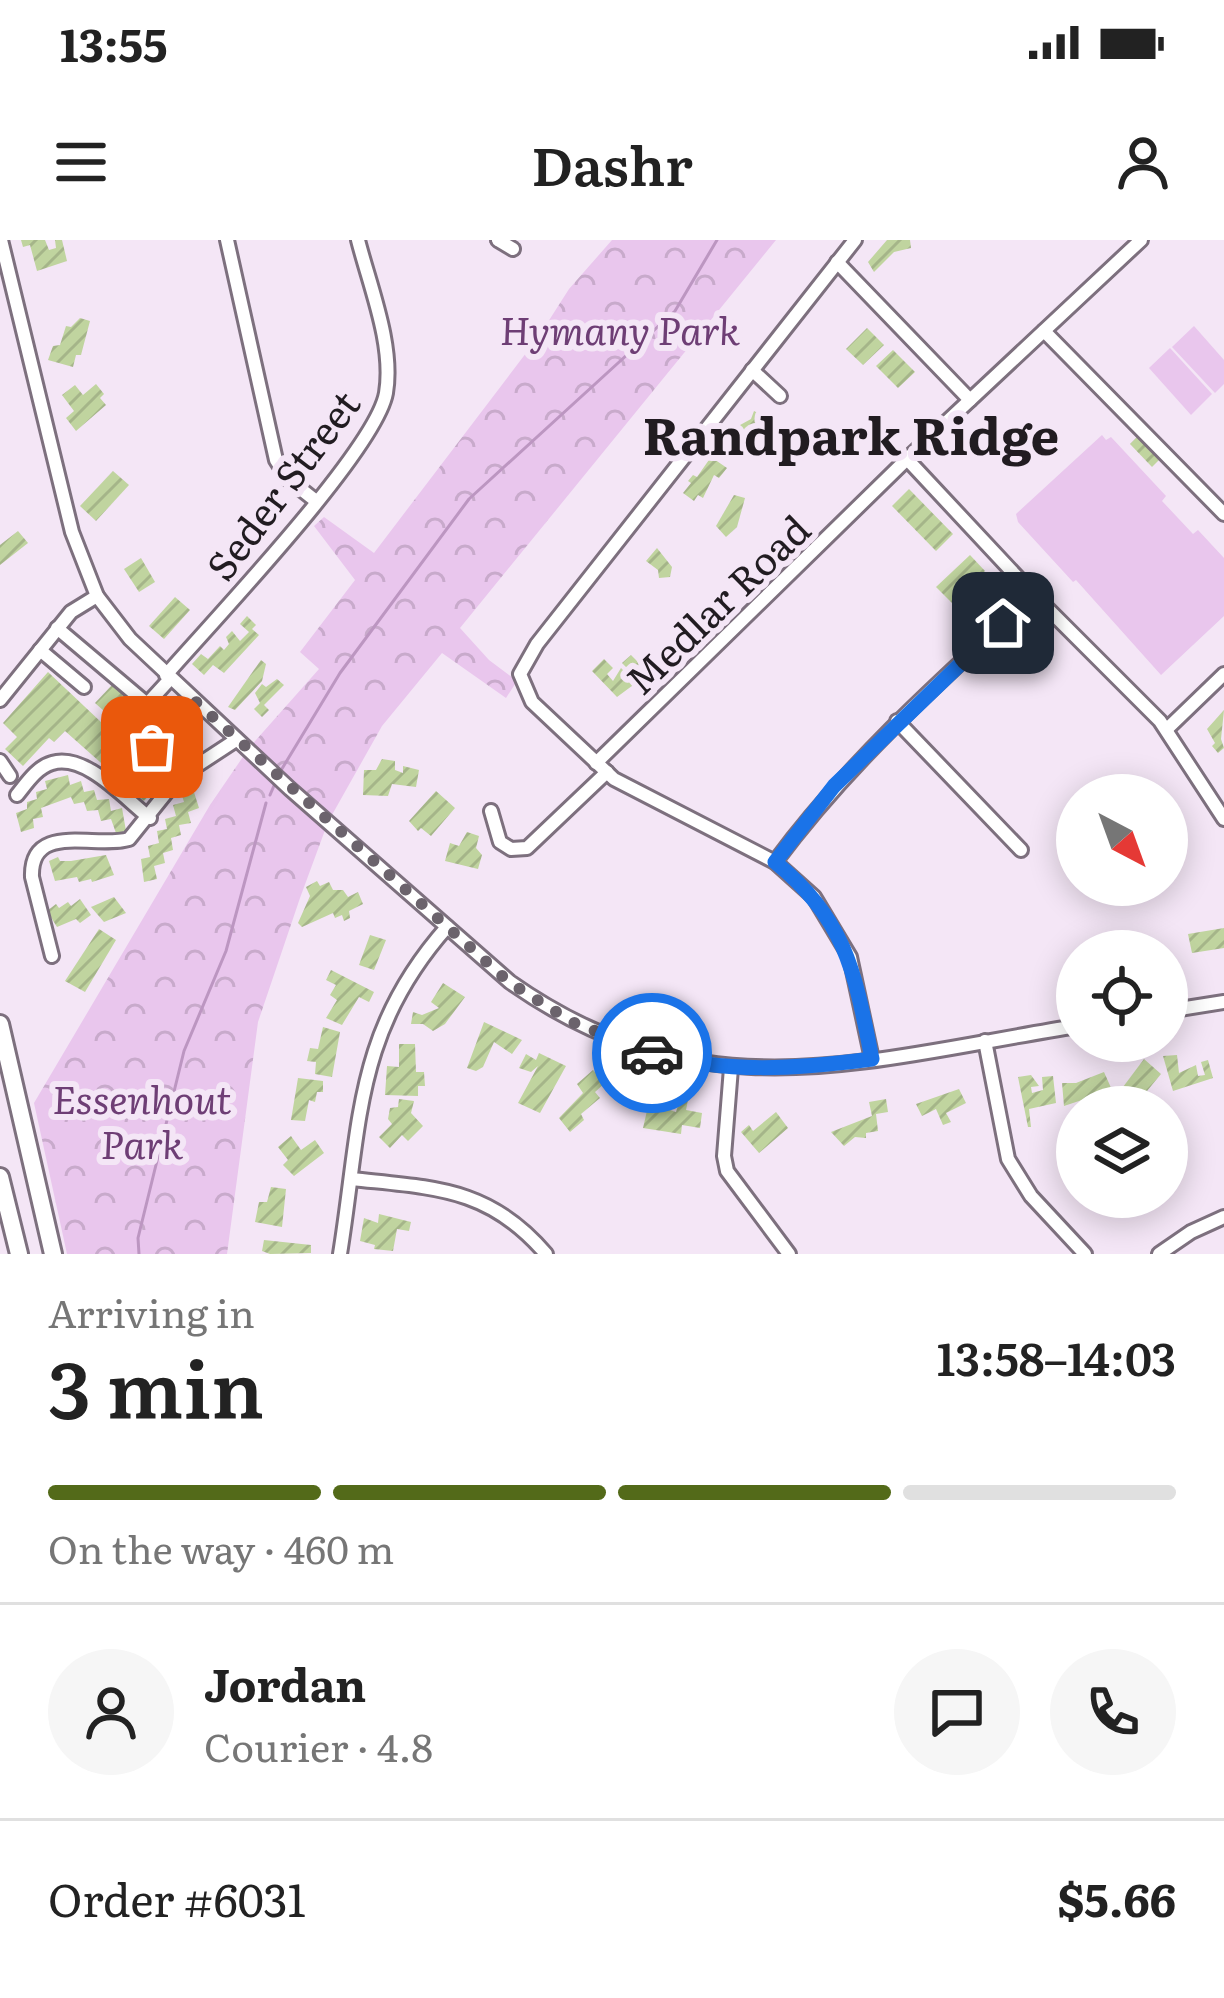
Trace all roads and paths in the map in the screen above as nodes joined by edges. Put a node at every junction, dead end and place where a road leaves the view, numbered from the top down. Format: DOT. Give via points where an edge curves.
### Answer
graph roads {
  1 [pos="1,240"];
  2 [pos="227,240"];
  3 [pos="358,240"];
  4 [pos="498,240"];
  5 [pos="855,240"];
  6 [pos="1141,240"];
  7 [pos="513,249"];
  8 [pos="837,262"];
  9 [pos="1044,331"];
  10 [pos="752,370"];
  11 [pos="780,396"];
  12 [pos="970,400"];
  13 [pos="908,459"];
  14 [pos="316,501"];
  15 [pos="1224,514"];
  16 [pos="1034,595"];
  17 [pos="97,596"];
  18 [pos="58,628"];
  19 [pos="40,650"];
  20 [pos="1224,674"];
  21 [pos="168,677"];
  22 [pos="84,687"];
  23 [pos="0,700"];
  24 [pos="195,701"];
  25 [pos="897,721"];
  26 [pos="1167,729"];
  27 [pos="236,740"];
  28 [pos="152,747"];
  29 [pos="0,760"];
  30 [pos="601,768"];
  31 [pos="10,776"];
  32 [pos="16,795"];
  33 [pos="491,812"];
  34 [pos="149,818"];
  35 [pos="1224,819"];
  36 [pos="1022,850"];
  37 [pos="775,862"];
  38 [pos="447,927"];
  39 [pos="52,956"];
  40 [pos="1224,1002"];
  41 [pos="1188,1008"];
  42 [pos="0,1024"];
  43 [pos="1056,1029"];
  44 [pos="985,1041"];
  45 [pos="872,1059"];
  46 [pos="731,1068"];
  47 [pos="0,1177"];
  48 [pos="352,1179"];
  49 [pos="1224,1217"];
  50 [pos="19,1254"];
  51 [pos="53,1254"];
  52 [pos="340,1254"];
  53 [pos="546,1254"];
  54 [pos="788,1254"];
  55 [pos="1085,1254"];
  56 [pos="1160,1254"];
  1 -- 17 [label="street" via="72,532"];
  2 -- 14 [label="street" via="276,460"];
  3 -- 14 [label="street, Seder Street" via="383,342 386,396"];
  4 -- 7 [label="street"];
  5 -- 8 [label="street"];
  6 -- 9 [label="street, Medlar Road"];
  8 -- 10 [label="street"];
  8 -- 12 [label="street"];
  9 -- 12 [label="street, Medlar Road"];
  9 -- 15 [label="street"];
  10 -- 11 [label="street"];
  10 -- 30 [label="street" via="520,674 525,692"];
  12 -- 13 [label="street, Medlar Road"];
  13 -- 16 [label="street"];
  13 -- 30 [label="street, Medlar Road"];
  14 -- 21 [label="street, Seder Street"];
  16 -- 25 [label="street"];
  16 -- 26 [label="street"];
  17 -- 18 [label="street"];
  17 -- 21 [label="street"];
  18 -- 19 [label="street"];
  18 -- 21 [label="street, Seder Street" via="142,710"];
  19 -- 22 [label="street"];
  19 -- 23 [label="street"];
  20 -- 26 [label="street"];
  21 -- 24 [label="street"];
  24 -- 27 [label="street"];
  24 -- 28 [label="street"];
  25 -- 36 [label="street"];
  25 -- 37 [label="street"];
  26 -- 35 [label="street"];
  27 -- 34 [label="street" via="178,778"];
  27 -- 38 [label="street"];
  29 -- 31 [label="street"];
  30 -- 33 [label="street, Medlar Road" via="527,848 500,842"];
  30 -- 37 [label="street"];
  32 -- 34 [label="street" via="40,769 69,762"];
  34 -- 39 [label="street" via="129,839 47,843 35,856 32,877"];
  37 -- 45 [label="street" via="814,897 841,939"];
  38 -- 46 [label="street" via="509,982 572,1022 651,1053"];
  38 -- 48 [label="street" via="401,986 377,1036"];
  40 -- 41 [label="street"];
  42 -- 51 [label="highway"];
  43 -- 44 [label="street"];
  44 -- 45 [label="street"];
  44 -- 55 [label="street" via="1014,1173"];
  45 -- 46 [label="street"];
  46 -- 54 [label="street" via="727,1171"];
  47 -- 50 [label="highway"];
  48 -- 52 [label="street"];
  48 -- 53 [label="street" via="480,1201 509,1216"];
  49 -- 56 [label="street"];
}
